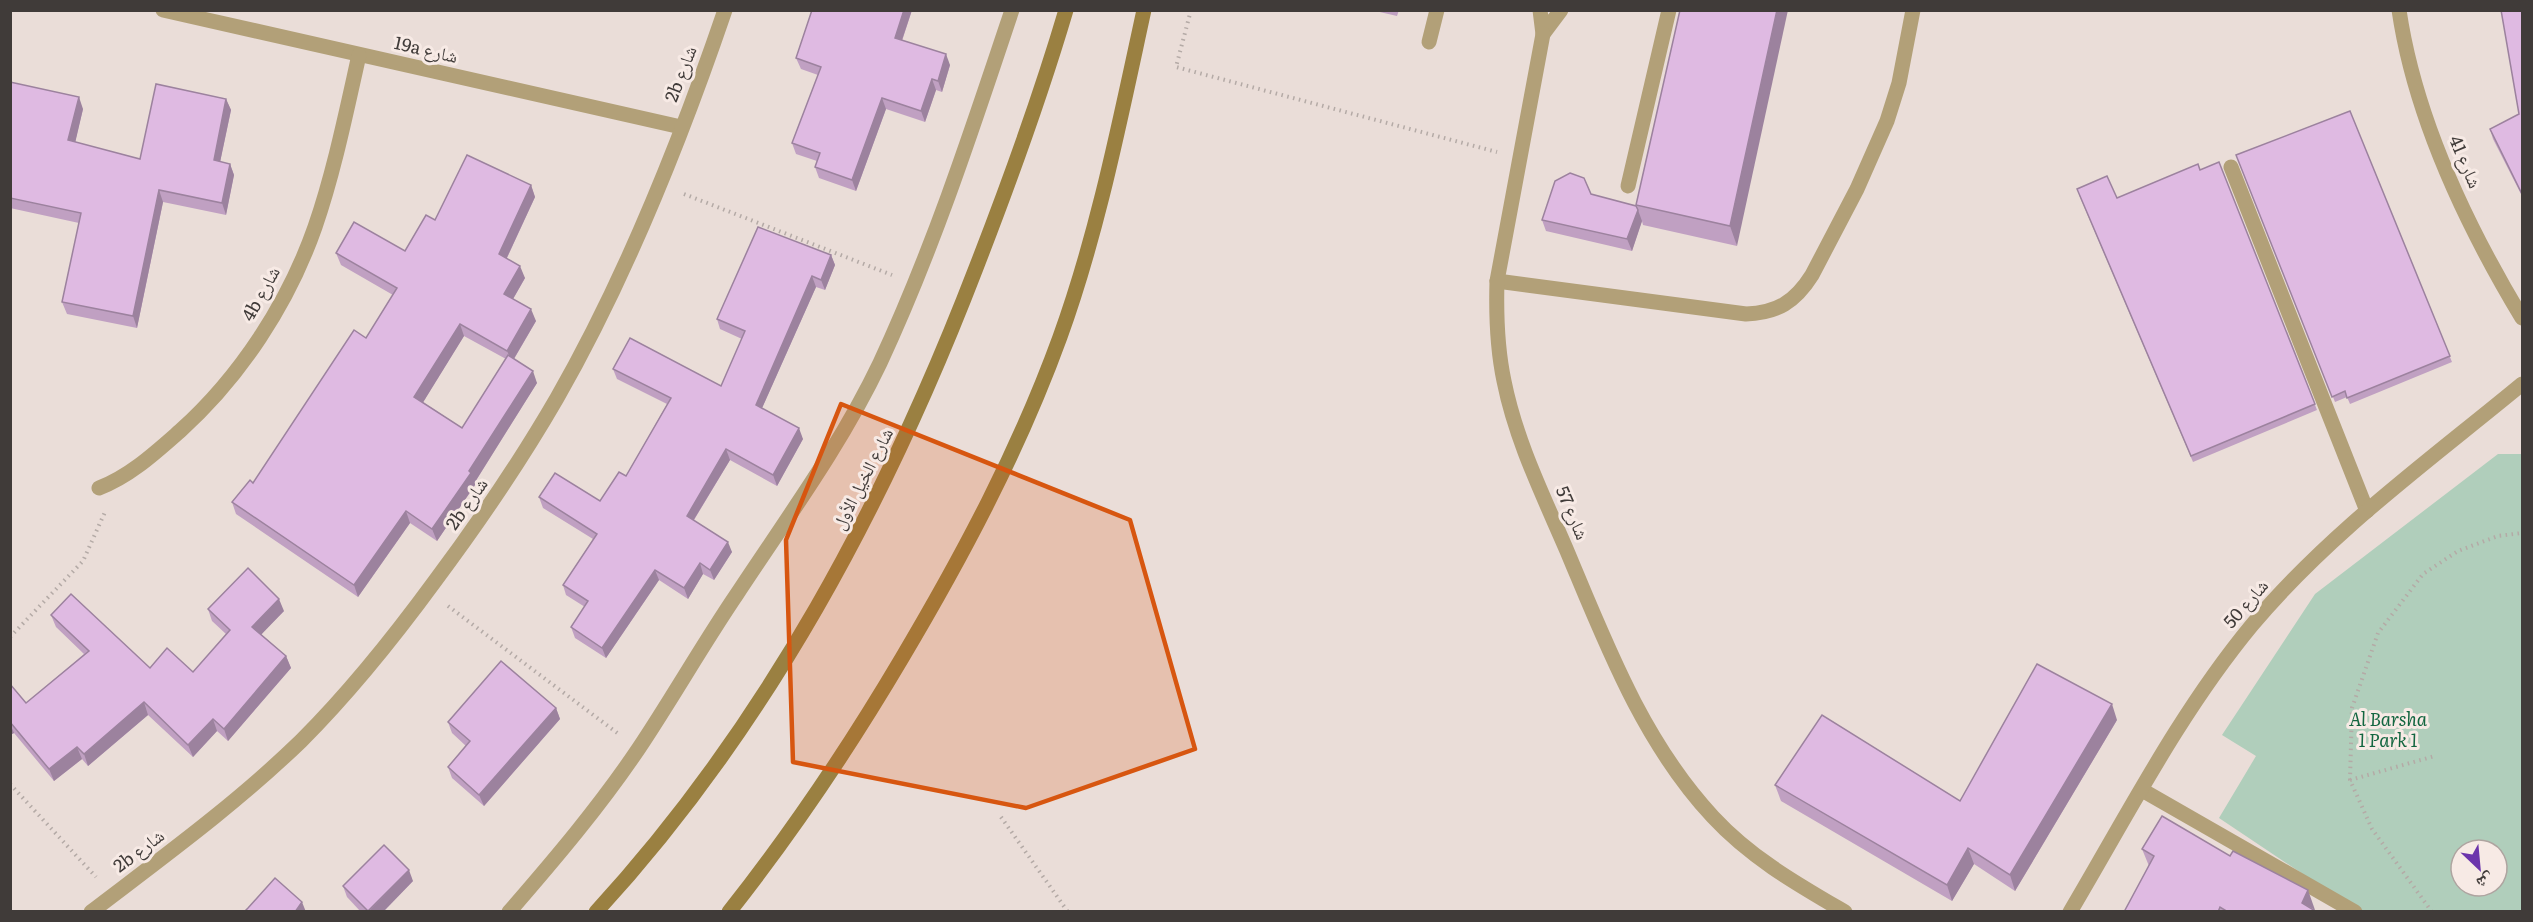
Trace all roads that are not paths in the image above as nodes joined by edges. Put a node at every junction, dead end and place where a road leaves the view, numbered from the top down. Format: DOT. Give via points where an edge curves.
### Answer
graph roads {
  1 [pos="163,10"];
  2 [pos="725,10"];
  3 [pos="1012,10"];
  4 [pos="1066,10"];
  5 [pos="1144,10"];
  6 [pos="1437,10"];
  7 [pos="1540,10"];
  8 [pos="1561,10"];
  9 [pos="1669,10"];
  10 [pos="1913,10"];
  11 [pos="2399,10"];
  12 [pos="1543,34"];
  13 [pos="1429,42"];
  14 [pos="360,55"];
  15 [pos="681,128"];
  16 [pos="2230,167"];
  17 [pos="1628,186"];
  18 [pos="1497,281"];
  19 [pos="2523,318"];
  20 [pos="2523,384"];
  21 [pos="99,488"];
  22 [pos="2367,511"];
  23 [pos="2142,790"];
  24 [pos="91,912"];
  25 [pos="509,912"];
  26 [pos="596,912"];
  27 [pos="729,912"];
  28 [pos="1845,912"];
  29 [pos="2070,912"];
  30 [pos="2355,912"];
  1 -- 14 [label="street, 19a شارع"];
  2 -- 15 [label="street, 2b شارع"];
  3 -- 25 [label="street" via="954,185 914,283 879,365 830,455 638,748 596,807"];
  4 -- 26 [label="main road, شارع الخيل الأول" via="1012,178 917,414 876,501 786,660 726,749"];
  5 -- 27 [label="main road" via="1081,270 1061,335 1008,463 930,612 872,709 809,804"];
  6 -- 13 [label="street"];
  7 -- 12 [label="street"];
  8 -- 12 [label="street"];
  9 -- 17 [label="street"];
  10 -- 18 [label="street" via="1899,83 1872,157 1812,275 1801,292 1785,305 1766,313 1746,314"];
  11 -- 19 [label="street, شارع 41" via="2415,82 2433,138 2462,204"];
  12 -- 18 [label="street, شارع 57"];
  14 -- 15 [label="street, 19a شارع"];
  14 -- 21 [label="street, 4b شارع" via="314,229 275,313 222,388 190,422 119,481"];
  15 -- 24 [label="street, 2b شارع" via="594,327 558,396 512,473 428,591 354,684 303,739 211,821"];
  16 -- 22 [label="street"];
  18 -- 28 [label="street, شارع 57" via="1498,346 1517,432 1632,698 1679,776 1712,817 1747,851 1780,875"];
  20 -- 22 [label="street, شارع 50"];
  22 -- 23 [label="street, شارع 50" via="2327,546 2253,624 2189,710"];
  23 -- 29 [label="street, شارع 50"];
  23 -- 30 [label="street"];
}
